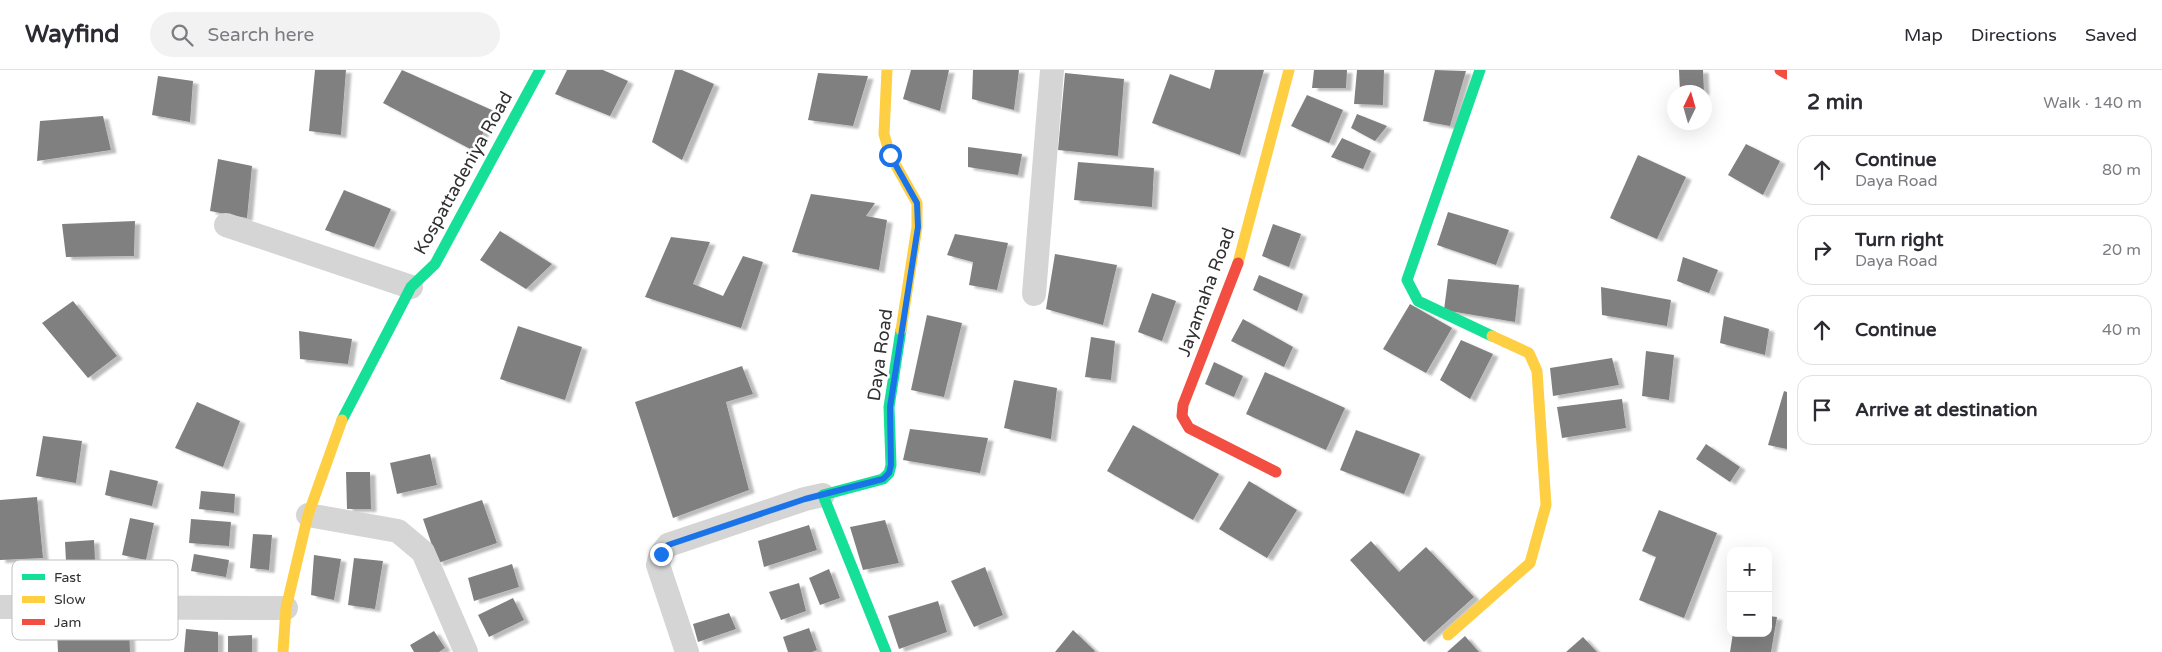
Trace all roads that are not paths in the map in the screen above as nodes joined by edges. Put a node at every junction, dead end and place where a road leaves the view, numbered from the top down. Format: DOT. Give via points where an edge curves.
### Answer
graph roads {
  1 [pos="540,70"];
  2 [pos="886,70"];
  3 [pos="1052,70"];
  4 [pos="1289,70"];
  5 [pos="1480,70"];
  6 [pos="1780,70"];
  7 [pos="1787,74"];
  8 [pos="226,225"];
  9 [pos="411,288"];
  10 [pos="1034,294"];
  11 [pos="1276,472"];
  12 [pos="823,495"];
  13 [pos="308,515"];
  14 [pos="178,607"];
  15 [pos="286,608"];
  16 [pos="1448,635"];
  17 [pos="283,652"];
  18 [pos="466,652"];
  19 [pos="687,652"];
  20 [pos="886,652"];
  1 -- 9 [label="street, Kospattadeniya Road" via="435,264"];
  2 -- 12 [label="street, Daya Road" via="884,134 890,155 917,203 918,227 890,407 891,465 883,479"];
  3 -- 10 [label="street"];
  4 -- 11 [label="street, Jayamaha Road" via="1240,259 1183,405 1182,416 1189,428"];
  5 -- 16 [label="street" via="1407,280 1418,300 1529,353 1537,371 1546,505 1530,563"];
  6 -- 7 [label="street"];
  8 -- 9 [label="street"];
  9 -- 13 [label="street, Kospattadeniya Road" via="344,415"];
  12 -- 19 [label="street" via="668,545 658,565"];
  12 -- 20 [label="street"];
  13 -- 15 [label="street, Kospattadeniya Road"];
  13 -- 18 [label="street" via="398,531 423,552"];
  14 -- 15 [label="street"];
  15 -- 17 [label="street, Kospattadeniya Road"];
}
